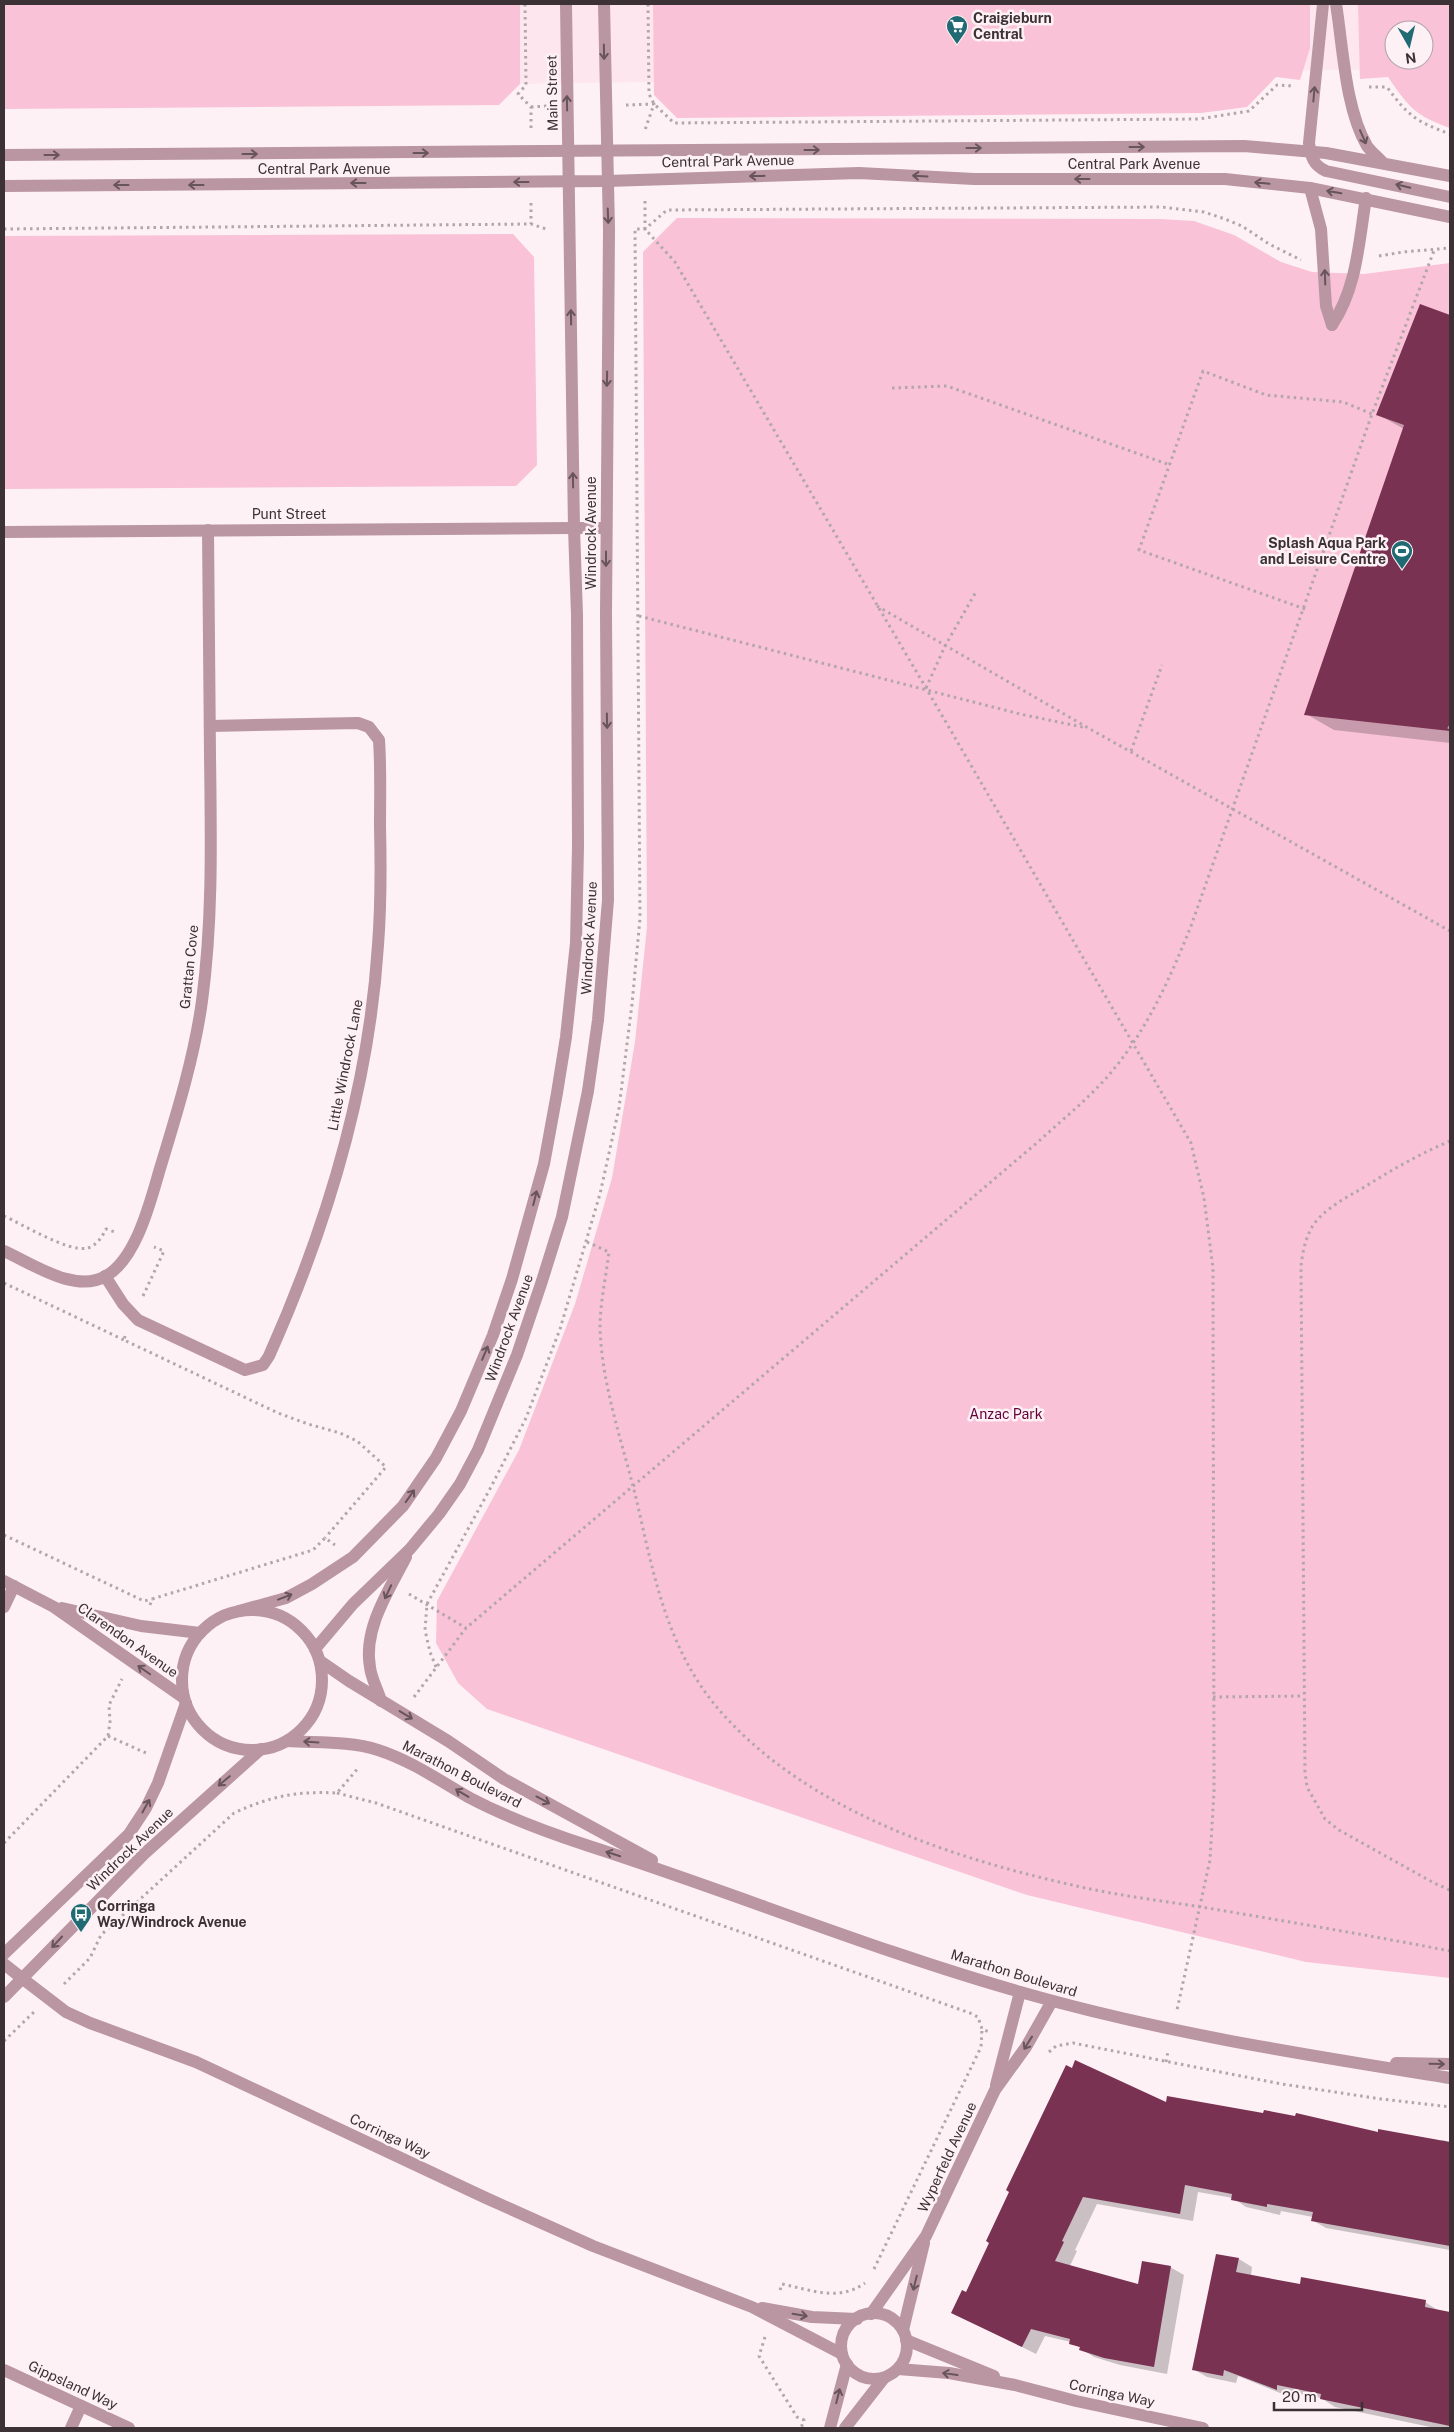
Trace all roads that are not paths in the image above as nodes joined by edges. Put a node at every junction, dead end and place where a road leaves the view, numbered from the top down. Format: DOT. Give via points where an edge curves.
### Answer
graph roads {
  1 [pos="566,4"];
  2 [pos="604,4"];
  3 [pos="1323,4"];
  4 [pos="1336,4"];
  5 [pos="605,150"];
  6 [pos="568,152"];
  7 [pos="1310,152"];
  8 [pos="4,155"];
  9 [pos="1383,163"];
  10 [pos="1450,176"];
  11 [pos="569,181"];
  12 [pos="607,181"];
  13 [pos="4,186"];
  14 [pos="1310,188"];
  15 [pos="1450,197"];
  16 [pos="1366,198"];
  17 [pos="1450,217"];
  18 [pos="574,528"];
  19 [pos="606,528"];
  20 [pos="208,530"];
  21 [pos="4,532"];
  22 [pos="210,726"];
  23 [pos="4,1251"];
  24 [pos="105,1276"];
  25 [pos="410,1548"];
  26 [pos="9,1583"];
  27 [pos="4,1607"];
  28 [pos="54,1607"];
  29 [pos="238,1611"];
  30 [pos="200,1633"];
  31 [pos="318,1655"];
  32 [pos="185,1700"];
  33 [pos="382,1701"];
  34 [pos="287,1741"];
  35 [pos="262,1749"];
  36 [pos="676,1874"];
  37 [pos="4,1954"];
  38 [pos="4,1964"];
  39 [pos="23,1979"];
  40 [pos="1020,1992"];
  41 [pos="4,1997"];
  42 [pos="1052,2001"];
  43 [pos="1354,2062"];
  44 [pos="1450,2064"];
  45 [pos="1450,2078"];
  46 [pos="995,2090"];
  47 [pos="926,2236"];
  48 [pos="752,2307"];
  49 [pos="871,2314"];
  50 [pos="857,2319"];
  51 [pos="905,2335"];
  52 [pos="844,2359"];
  53 [pos="898,2369"];
  54 [pos="4,2370"];
  55 [pos="884,2378"];
  56 [pos="1015,2385"];
  57 [pos="81,2406"];
  58 [pos="70,2428"];
  59 [pos="129,2428"];
  60 [pos="830,2428"];
  61 [pos="844,2428"];
  62 [pos="1203,2428"];
  6 -- 1 [label="street, Main Street, one-way"];
  2 -- 5 [label="street, one-way"];
  7 -- 3 [label="street, one-way"];
  4 -- 9 [label="street, one-way" via="1349,88 1359,126 1368,147"];
  5 -- 6 [label="street, Central Park Avenue"];
  5 -- 7 [label="street, Central Park Avenue, one-way" via="1244,146"];
  5 -- 12 [label="street, Windrock Avenue"];
  8 -- 6 [label="street, Central Park Avenue, one-way"];
  6 -- 11 [label="street, Main Street"];
  7 -- 9 [label="street, Central Park Avenue"];
  15 -- 7 [label="street, one-way" via="1326,170 1317,166"];
  9 -- 10 [label="street, Central Park Avenue"];
  11 -- 12 [label="street, Central Park Avenue"];
  11 -- 13 [label="street, Central Park Avenue, one-way"];
  18 -- 11 [label="street, Windrock Avenue, one-way"];
  14 -- 12 [label="street, Central Park Avenue, one-way" via="1225,179 974,179 859,173"];
  12 -- 19 [label="street, Windrock Avenue, one-way"];
  16 -- 14 [label="street, Central Park Avenue, one-way"];
  16 -- 14 [label="street, one-way" via="1351,288 1332,325 1326,306 1321,229"];
  16 -- 17 [label="street, Central Park Avenue"];
  18 -- 19 [label="street, Punt Street"];
  18 -- 20 [label="street, Punt Street"];
  29 -- 18 [label="street, Windrock Avenue, one-way" via="286,1598 312,1584 353,1556 402,1506 436,1458 461,1411 512,1279 544,1164 566,1037 576,943"];
  19 -- 25 [label="street, Windrock Avenue, one-way" via="608,900 598,1020 578,1144 562,1217 517,1355 478,1450 460,1484"];
  20 -- 21 [label="street, Punt Street"];
  20 -- 22 [label="street, Grattan Cove"];
  22 -- 24 [label="street, Grattan Cove" via="211,902 203,994 195,1041 149,1205 128,1255"];
  22 -- 24 [label="street, Little Windrock Lane" via="358,723 376,732 379,740 381,892 378,946 355,1106 341,1162 307,1267 269,1356 262,1365 245,1370 138,1320"];
  23 -- 24 [label="street, Grattan Cove" via="75,1281 92,1281"];
  25 -- 31 [label="street, Windrock Avenue" via="353,1604"];
  25 -- 33 [label="street, one-way" via="374,1623 369,1647 370,1668"];
  26 -- 27 [label="street"];
  26 -- 28 [label="street, Clarendon Avenue"];
  28 -- 30 [label="street, Clarendon Avenue" via="141,1626"];
  32 -- 28 [label="street, Clarendon Avenue, one-way"];
  29 -- 30 [label="street" via="218,1619"];
  29 -- 31 [label="street" via="262,1610 284,1617 302,1630"];
  30 -- 32 [label="street" via="187,1652 182,1675"];
  31 -- 33 [label="street, Marathon Boulevard"];
  31 -- 34 [label="street" via="322,1684 318,1706 305,1726"];
  32 -- 35 [label="street" via="197,1724 215,1740 237,1748"];
  37 -- 32 [label="street, Windrock Avenue, one-way" via="129,1834 158,1783"];
  33 -- 36 [label="street, Marathon Boulevard, one-way" via="504,1779"];
  34 -- 35 [label="street"];
  36 -- 34 [label="street, Marathon Boulevard, one-way" via="551,1834 472,1799 410,1762 375,1749"];
  35 -- 39 [label="street, Windrock Avenue, one-way" via="144,1854"];
  36 -- 40 [label="street, Marathon Boulevard"];
  38 -- 39 [label="street, Corringa Way"];
  39 -- 41 [label="street, Windrock Avenue"];
  39 -- 48 [label="street, Corringa Way" via="66,2012 90,2023 196,2062 584,2242"];
  40 -- 42 [label="street, Marathon Boulevard"];
  40 -- 46 [label="street, Wyperfeld Avenue"];
  42 -- 43 [label="street, Marathon Boulevard" via="1260,2048"];
  42 -- 46 [label="street, Wyperfeld Avenue, one-way" via="1026,2047"];
  43 -- 44 [label="street, Marathon Boulevard, one-way"];
  43 -- 45 [label="street, Marathon Boulevard"];
  46 -- 47 [label="street, Wyperfeld Avenue"];
  47 -- 49 [label="street, Wyperfeld Avenue"];
  47 -- 51 [label="street, Wyperfeld Avenue, one-way"];
  48 -- 50 [label="street, Corringa Way, one-way" via="812,2317"];
  48 -- 52 [label="street, Corringa Way"];
  49 -- 50 [label="street"];
  49 -- 51 [label="street" via="889,2317"];
  50 -- 52 [label="street" via="844,2334"];
  51 -- 53 [label="street" via="906,2355"];
  51 -- 56 [label="street, Corringa Way"];
  52 -- 55 [label="street" via="854,2372 863,2377"];
  60 -- 52 [label="street, one-way"];
  53 -- 55 [label="street"];
  56 -- 53 [label="street, Corringa Way, one-way"];
  54 -- 57 [label="street, Gippsland Way"];
  55 -- 61 [label="street"];
  56 -- 62 [label="street, Corringa Way"];
  57 -- 58 [label="street"];
  57 -- 59 [label="street, Gippsland Way"];
}
